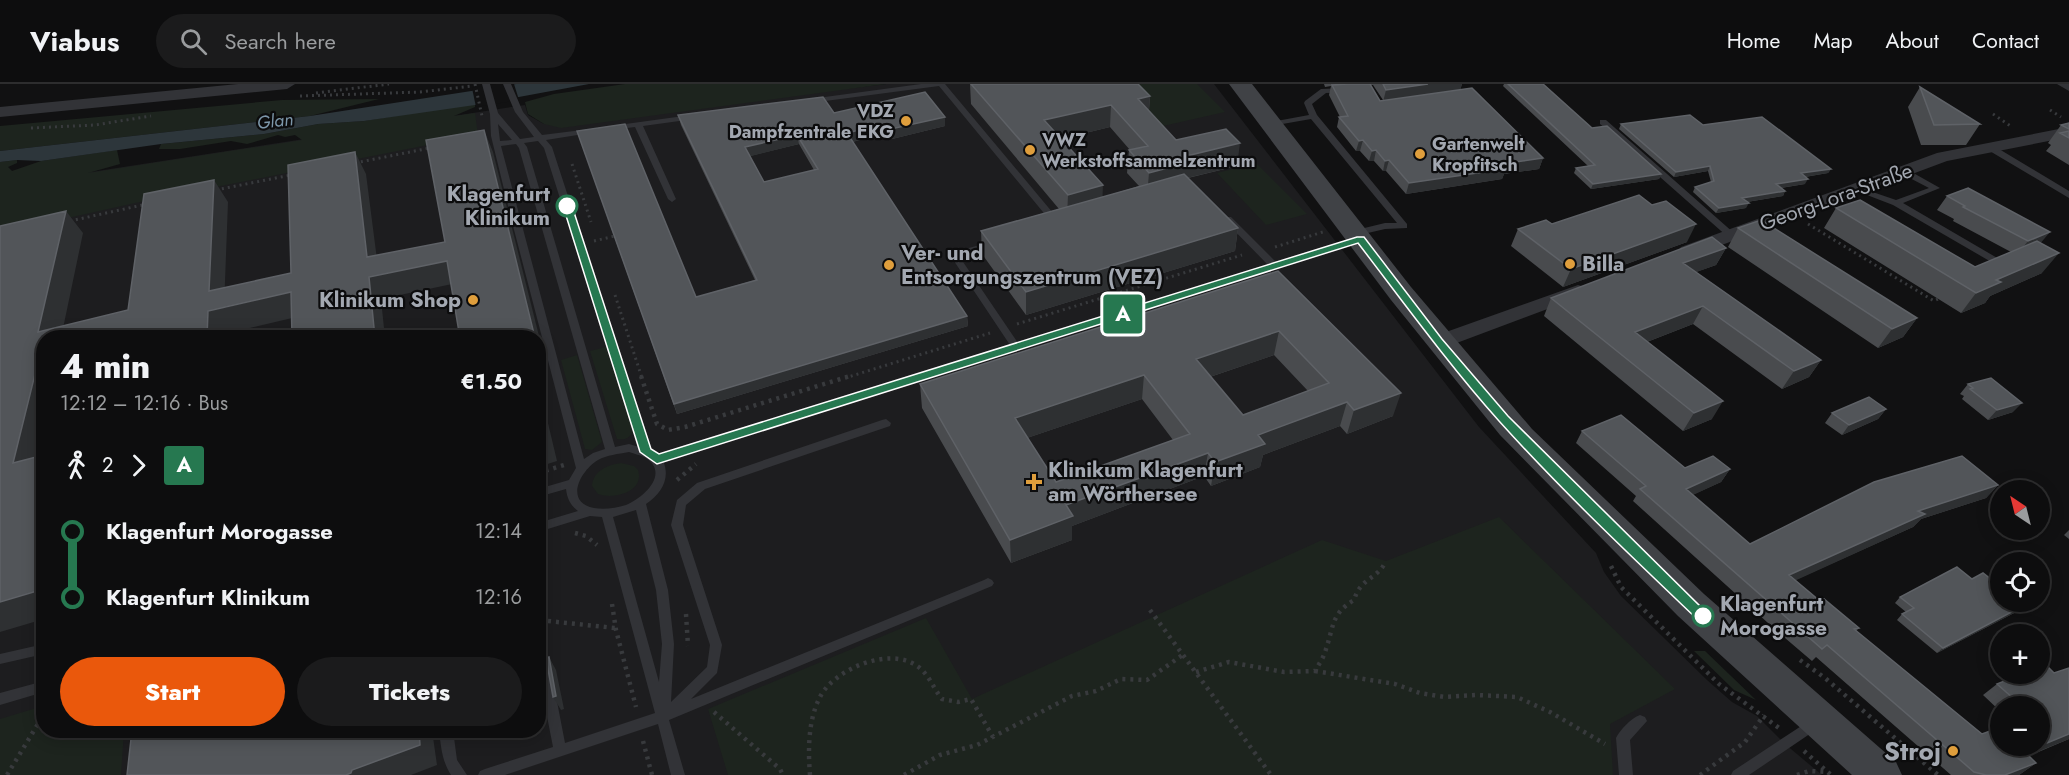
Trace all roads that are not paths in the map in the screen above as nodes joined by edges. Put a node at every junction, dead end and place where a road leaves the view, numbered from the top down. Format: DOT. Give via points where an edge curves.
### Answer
graph roads {
  1 [pos="286,84"];
  2 [pos="486,84"];
  3 [pos="507,84"];
  4 [pos="939,84"];
  5 [pos="1240,84"];
  6 [pos="2065,84"];
  7 [pos="2069,86"];
  8 [pos="1358,90"];
  9 [pos="800,102"];
  10 [pos="0,112"];
  11 [pos="494,114"];
  12 [pos="696,116"];
  13 [pos="1313,116"];
  14 [pos="1603,122"];
  15 [pos="638,124"];
  16 [pos="1271,124"];
  17 [pos="607,128"];
  18 [pos="595,130"];
  19 [pos="2069,132"];
  20 [pos="541,138"];
  21 [pos="518,141"];
  22 [pos="498,144"];
  23 [pos="1991,148"];
  24 [pos="1905,172"];
  25 [pos="1858,190"];
  26 [pos="2069,195"];
  27 [pos="672,199"];
  28 [pos="1896,203"];
  29 [pos="1218,209"];
  30 [pos="1069,222"];
  31 [pos="1059,225"];
  32 [pos="1048,228"];
  33 [pos="1349,234"];
  34 [pos="1732,236"];
  35 [pos="1006,240"];
  36 [pos="1673,257"];
  37 [pos="1996,261"];
  38 [pos="1274,266"];
  39 [pos="1600,283"];
  40 [pos="546,330"];
  41 [pos="546,331"];
  42 [pos="1439,342"];
  43 [pos="1016,347"];
  44 [pos="886,423"];
  45 [pos="611,451"];
  46 [pos="646,452"];
  47 [pos="657,459"];
  48 [pos="581,468"];
  49 [pos="572,483"];
  50 [pos="546,491"];
  51 [pos="641,504"];
  52 [pos="588,512"];
  53 [pos="607,514"];
  54 [pos="546,525"];
  55 [pos="988,583"];
  56 [pos="36,651"];
  57 [pos="0,659"];
  58 [pos="546,677"];
  59 [pos="36,688"];
  60 [pos="0,699"];
  61 [pos="663,717"];
  62 [pos="1640,721"];
  63 [pos="1818,721"];
  64 [pos="447,738"];
  65 [pos="560,751"];
  66 [pos="460,775"];
  67 [pos="485,775"];
  68 [pos="678,775"];
  69 [pos="1626,775"];
  70 [pos="1738,775"];
  71 [pos="1882,775"];
  1 -- 10 [label="street"];
  2 -- 11 [label="lane"];
  3 -- 20 [label="lane" via="525,124"];
  4 -- 9 [label="lane"];
  4 -- 31 [label="lane"];
  5 -- 16 [label="main road"];
  6 -- 7 [label="street"];
  8 -- 13 [label="lane" via="1324,91 1308,103"];
  11 -- 21 [label="lane"];
  11 -- 22 [label="lane"];
  12 -- 15 [label="lane"];
  13 -- 16 [label="lane"];
  13 -- 33 [label="lane" via="1404,226"];
  14 -- 34 [label="lane"];
  15 -- 17 [label="lane"];
  15 -- 27 [label="lane"];
  16 -- 33 [label="main road"];
  18 -- 20 [label="lane"];
  19 -- 23 [label="street, Georg-Lora-Straße"];
  20 -- 21 [label="lane"];
  20 -- 46 [label="lane" via="548,147"];
  21 -- 22 [label="lane"];
  21 -- 45 [label="lane" via="523,147"];
  22 -- 40 [label="lane"];
  23 -- 24 [label="street, Georg-Lora-Straße" via="1943,158"];
  23 -- 26 [label="lane"];
  24 -- 25 [label="street, Georg-Lora-Straße"];
  24 -- 28 [label="lane" via="1936,188"];
  25 -- 28 [label="lane"];
  25 -- 34 [label="street, Georg-Lora-Straße"];
  28 -- 37 [label="lane"];
  29 -- 38 [label="lane"];
  30 -- 31 [label="lane"];
  31 -- 32 [label="lane"];
  33 -- 38 [label="lane"];
  33 -- 42 [label="main road"];
  34 -- 36 [label="street, Georg-Lora-Straße"];
  35 -- 43 [label="lane" via="954,255"];
  38 -- 43 [label="lane"];
  39 -- 42 [label="street"];
  41 -- 48 [label="lane"];
  42 -- 63 [label="main road" via="1504,418 1626,543"];
  43 -- 47 [label="lane"];
  44 -- 61 [label="lane" via="701,486 681,503 677,525 716,645 713,669"];
  45 -- 46 [label="lane" via="629,448"];
  45 -- 48 [label="lane"];
  46 -- 47 [label="lane"];
  47 -- 51 [label="lane" via="662,475 657,489"];
  48 -- 49 [label="lane"];
  49 -- 50 [label="lane"];
  49 -- 52 [label="lane" via="571,495 576,505"];
  51 -- 53 [label="lane"];
  51 -- 61 [label="lane" via="662,590 668,644"];
  52 -- 53 [label="lane"];
  52 -- 54 [label="lane"];
  53 -- 61 [label="lane"];
  55 -- 61 [label="lane"];
  56 -- 57 [label="lane"];
  58 -- 65 [label="lane"];
  59 -- 60 [label="lane"];
  61 -- 65 [label="lane"];
  61 -- 68 [label="lane"];
  62 -- 69 [label="lane" via="1623,738"];
  63 -- 70 [label="lane"];
  63 -- 71 [label="main road"];
  64 -- 66 [label="lane" via="453,770"];
  65 -- 67 [label="lane"];
}
